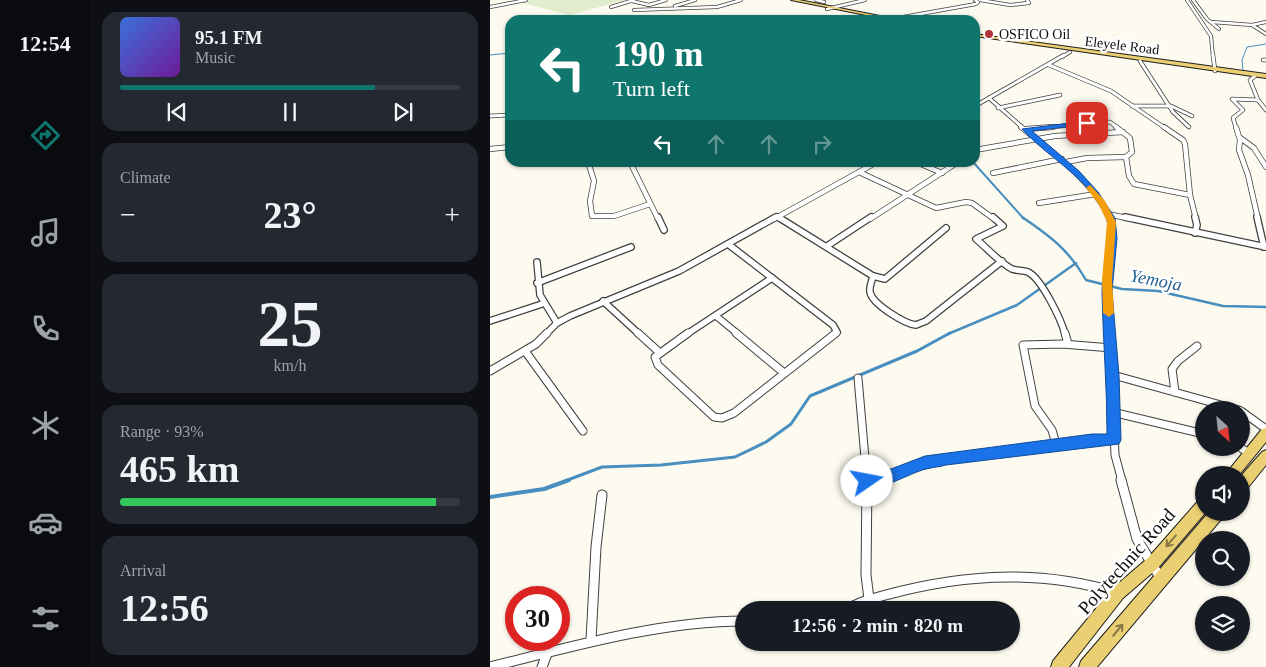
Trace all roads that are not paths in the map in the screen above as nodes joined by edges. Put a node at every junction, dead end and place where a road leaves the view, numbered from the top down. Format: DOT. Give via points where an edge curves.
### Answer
graph roads {
  1 [pos="516,0"];
  2 [pos="524,0"];
  3 [pos="633,0"];
  4 [pos="666,0"];
  5 [pos="695,0"];
  6 [pos="741,0"];
  7 [pos="816,0"];
  8 [pos="865,0"];
  9 [pos="975,0"];
  10 [pos="980,0"];
  11 [pos="1026,0"];
  12 [pos="1187,0"];
  13 [pos="1193,0"];
  14 [pos="794,1"];
  15 [pos="824,2"];
  16 [pos="665,5"];
  17 [pos="611,6"];
  18 [pos="490,7"];
  19 [pos="829,8"];
  20 [pos="634,10"];
  21 [pos="862,15"];
  22 [pos="869,15"];
  23 [pos="914,15"];
  24 [pos="1212,22"];
  25 [pos="1266,22"];
  26 [pos="1252,25"];
  27 [pos="1219,29"];
  28 [pos="1266,34"];
  29 [pos="980,37"];
  30 [pos="997,40"];
  31 [pos="1070,52"];
  32 [pos="1140,61"];
  33 [pos="1049,65"];
  34 [pos="1219,70"];
  35 [pos="1251,75"];
  36 [pos="1266,76"];
  37 [pos="1060,95"];
  38 [pos="989,98"];
  39 [pos="1258,100"];
  40 [pos="980,103"];
  41 [pos="1132,106"];
  42 [pos="1170,106"];
  43 [pos="998,108"];
  44 [pos="1266,110"];
  45 [pos="505,115"];
  46 [pos="490,116"];
  47 [pos="1192,116"];
  48 [pos="1189,127"];
  49 [pos="1026,129"];
  50 [pos="1123,132"];
  51 [pos="1038,138"];
  52 [pos="1240,139"];
  53 [pos="505,148"];
  54 [pos="490,149"];
  55 [pos="980,149"];
  56 [pos="1126,157"];
  57 [pos="1064,160"];
  58 [pos="590,167"];
  59 [pos="632,167"];
  60 [pos="868,167"];
  61 [pos="928,167"];
  62 [pos="951,167"];
  63 [pos="1266,167"];
  64 [pos="859,172"];
  65 [pos="942,173"];
  66 [pos="993,173"];
  67 [pos="1096,194"];
  68 [pos="906,195"];
  69 [pos="1190,195"];
  70 [pos="1039,203"];
  71 [pos="650,204"];
  72 [pos="1108,214"];
  73 [pos="778,217"];
  74 [pos="946,228"];
  75 [pos="664,230"];
  76 [pos="1195,233"];
  77 [pos="1264,240"];
  78 [pos="728,244"];
  79 [pos="827,246"];
  80 [pos="631,247"];
  81 [pos="1265,247"];
  82 [pos="1002,261"];
  83 [pos="537,262"];
  84 [pos="873,276"];
  85 [pos="773,278"];
  86 [pos="537,283"];
  87 [pos="603,301"];
  88 [pos="542,304"];
  89 [pos="716,316"];
  90 [pos="490,321"];
  91 [pos="557,324"];
  92 [pos="1068,344"];
  93 [pos="1197,346"];
  94 [pos="1112,348"];
  95 [pos="526,351"];
  96 [pos="659,352"];
  97 [pos="490,371"];
  98 [pos="784,373"];
  99 [pos="1113,375"];
  100 [pos="858,378"];
  101 [pos="1175,392"];
  102 [pos="1208,401"];
  103 [pos="1112,412"];
  104 [pos="1250,417"];
  105 [pos="1266,429"];
  106 [pos="583,431"];
  107 [pos="1195,432"];
  108 [pos="1266,433"];
  109 [pos="1114,440"];
  110 [pos="1056,444"];
  111 [pos="1250,446"];
  112 [pos="1266,456"];
  113 [pos="1250,475"];
  114 [pos="867,481"];
  115 [pos="602,495"];
  116 [pos="1195,515"];
  117 [pos="1210,521"];
  118 [pos="1153,562"];
  119 [pos="1160,579"];
  120 [pos="1118,593"];
  121 [pos="869,599"];
  122 [pos="864,601"];
  123 [pos="735,621"];
  124 [pos="591,640"];
  125 [pos="570,645"];
  126 [pos="548,651"];
  127 [pos="490,667"];
  128 [pos="542,667"];
  129 [pos="1059,667"];
  130 [pos="1086,667"];
  1 -- 2 [label="street"];
  2 -- 18 [label="street"];
  3 -- 4 [label="street" via="649,5"];
  3 -- 17 [label="street"];
  5 -- 16 [label="street" via="673,7"];
  6 -- 20 [label="street" via="717,7"];
  7 -- 15 [label="street"];
  8 -- 19 [label="street"];
  9 -- 23 [label="street" via="976,4"];
  10 -- 11 [label="street" via="1016,6 1029,3"];
  12 -- 34 [label="street" via="1211,36"];
  13 -- 24 [label="street"];
  14 -- 19 [label="main road"];
  19 -- 21 [label="main road"];
  19 -- 22 [label="main road"];
  24 -- 26 [label="street"];
  24 -- 27 [label="street"];
  25 -- 26 [label="street"];
  26 -- 28 [label="street"];
  29 -- 30 [label="main road, Eleyele Road"];
  30 -- 31 [label="main road, Eleyele Road"];
  30 -- 34 [label="main road, Eleyele Road"];
  31 -- 32 [label="main road, Eleyele Road"];
  31 -- 33 [label="street"];
  32 -- 34 [label="main road, Eleyele Road"];
  32 -- 42 [label="street"];
  33 -- 38 [label="street"];
  33 -- 41 [label="street" via="1104,87"];
  34 -- 35 [label="main road, Eleyele Road"];
  35 -- 36 [label="main road, Eleyele Road"];
  35 -- 39 [label="street"];
  37 -- 43 [label="street"];
  38 -- 40 [label="street"];
  38 -- 43 [label="street"];
  39 -- 44 [label="street"];
  39 -- 52 [label="street" via="1231,100 1243,110 1233,118"];
  41 -- 42 [label="street"];
  41 -- 69 [label="street" via="1183,140"];
  42 -- 47 [label="street"];
  42 -- 48 [label="street"];
  43 -- 49 [label="street"];
  45 -- 46 [label="street"];
  49 -- 50 [label="street" via="1110,122"];
  49 -- 51 [label="street"];
  50 -- 51 [label="street"];
  50 -- 56 [label="street" via="1132,144 1132,152"];
  51 -- 55 [label="street"];
  51 -- 57 [label="street"];
  52 -- 63 [label="street" via="1254,148"];
  52 -- 77 [label="street" via="1239,150"];
  53 -- 54 [label="street"];
  56 -- 57 [label="street"];
  56 -- 69 [label="street" via="1129,176 1136,185"];
  57 -- 66 [label="street"];
  57 -- 67 [label="street"];
  58 -- 71 [label="street" via="594,181 590,201 592,216 611,216"];
  59 -- 71 [label="street"];
  60 -- 64 [label="street"];
  61 -- 65 [label="street"];
  62 -- 65 [label="street"];
  64 -- 68 [label="street"];
  64 -- 73 [label="street"];
  65 -- 68 [label="street"];
  67 -- 70 [label="street"];
  67 -- 72 [label="street"];
  68 -- 79 [label="street"];
  68 -- 82 [label="street" via="936,208 966,202 978,206 1003,226 976,239"];
  69 -- 76 [label="street" via="1197,225"];
  71 -- 75 [label="street"];
  72 -- 76 [label="street"];
  72 -- 94 [label="street" via="1112,222 1107,280"];
  73 -- 78 [label="street"];
  73 -- 79 [label="street"];
  74 -- 84 [label="street" via="885,279"];
  76 -- 81 [label="street"];
  77 -- 81 [label="street"];
  78 -- 85 [label="street"];
  78 -- 87 [label="street" via="662,280"];
  79 -- 84 [label="street"];
  80 -- 86 [label="street"];
  82 -- 84 [label="street" via="917,325 906,322 875,301 870,289"];
  82 -- 92 [label="street" via="1012,269 1028,272 1043,284"];
  83 -- 86 [label="street"];
  85 -- 89 [label="street"];
  85 -- 98 [label="street" via="837,329 828,341"];
  86 -- 88 [label="street"];
  87 -- 91 [label="street"];
  87 -- 96 [label="street"];
  88 -- 90 [label="street"];
  88 -- 91 [label="street"];
  89 -- 96 [label="street"];
  89 -- 98 [label="street"];
  91 -- 95 [label="street"];
  92 -- 94 [label="street"];
  92 -- 110 [label="street" via="1026,344 1023,348 1036,406 1052,430"];
  93 -- 101 [label="street" via="1172,368 1170,376"];
  94 -- 99 [label="street"];
  95 -- 97 [label="street"];
  95 -- 106 [label="street"];
  96 -- 98 [label="street" via="656,362 717,418 734,413"];
  99 -- 101 [label="street"];
  99 -- 103 [label="street"];
  100 -- 114 [label="street"];
  101 -- 102 [label="street"];
  103 -- 107 [label="street"];
  103 -- 109 [label="street"];
  104 -- 105 [label="street"];
  108 -- 111 [label="main road"];
  109 -- 110 [label="street"];
  109 -- 118 [label="street" via="1134,529"];
  110 -- 114 [label="street" via="925,463"];
  112 -- 113 [label="main road"];
  114 -- 121 [label="street" via="866,575"];
  115 -- 124 [label="street"];
  116 -- 118 [label="main road, Polytechnic Road, one-way"];
  117 -- 119 [label="main road"];
  118 -- 119 [label="street"];
  118 -- 120 [label="main road, Polytechnic Road"];
  130 -- 119 [label="main road, one-way"];
  120 -- 121 [label="street" via="1066,579 997,578 914,588"];
  120 -- 129 [label="main road, Polytechnic Road"];
  121 -- 122 [label="street"];
  123 -- 124 [label="street"];
  124 -- 125 [label="street"];
  126 -- 127 [label="street"];
  126 -- 128 [label="street"];
}
